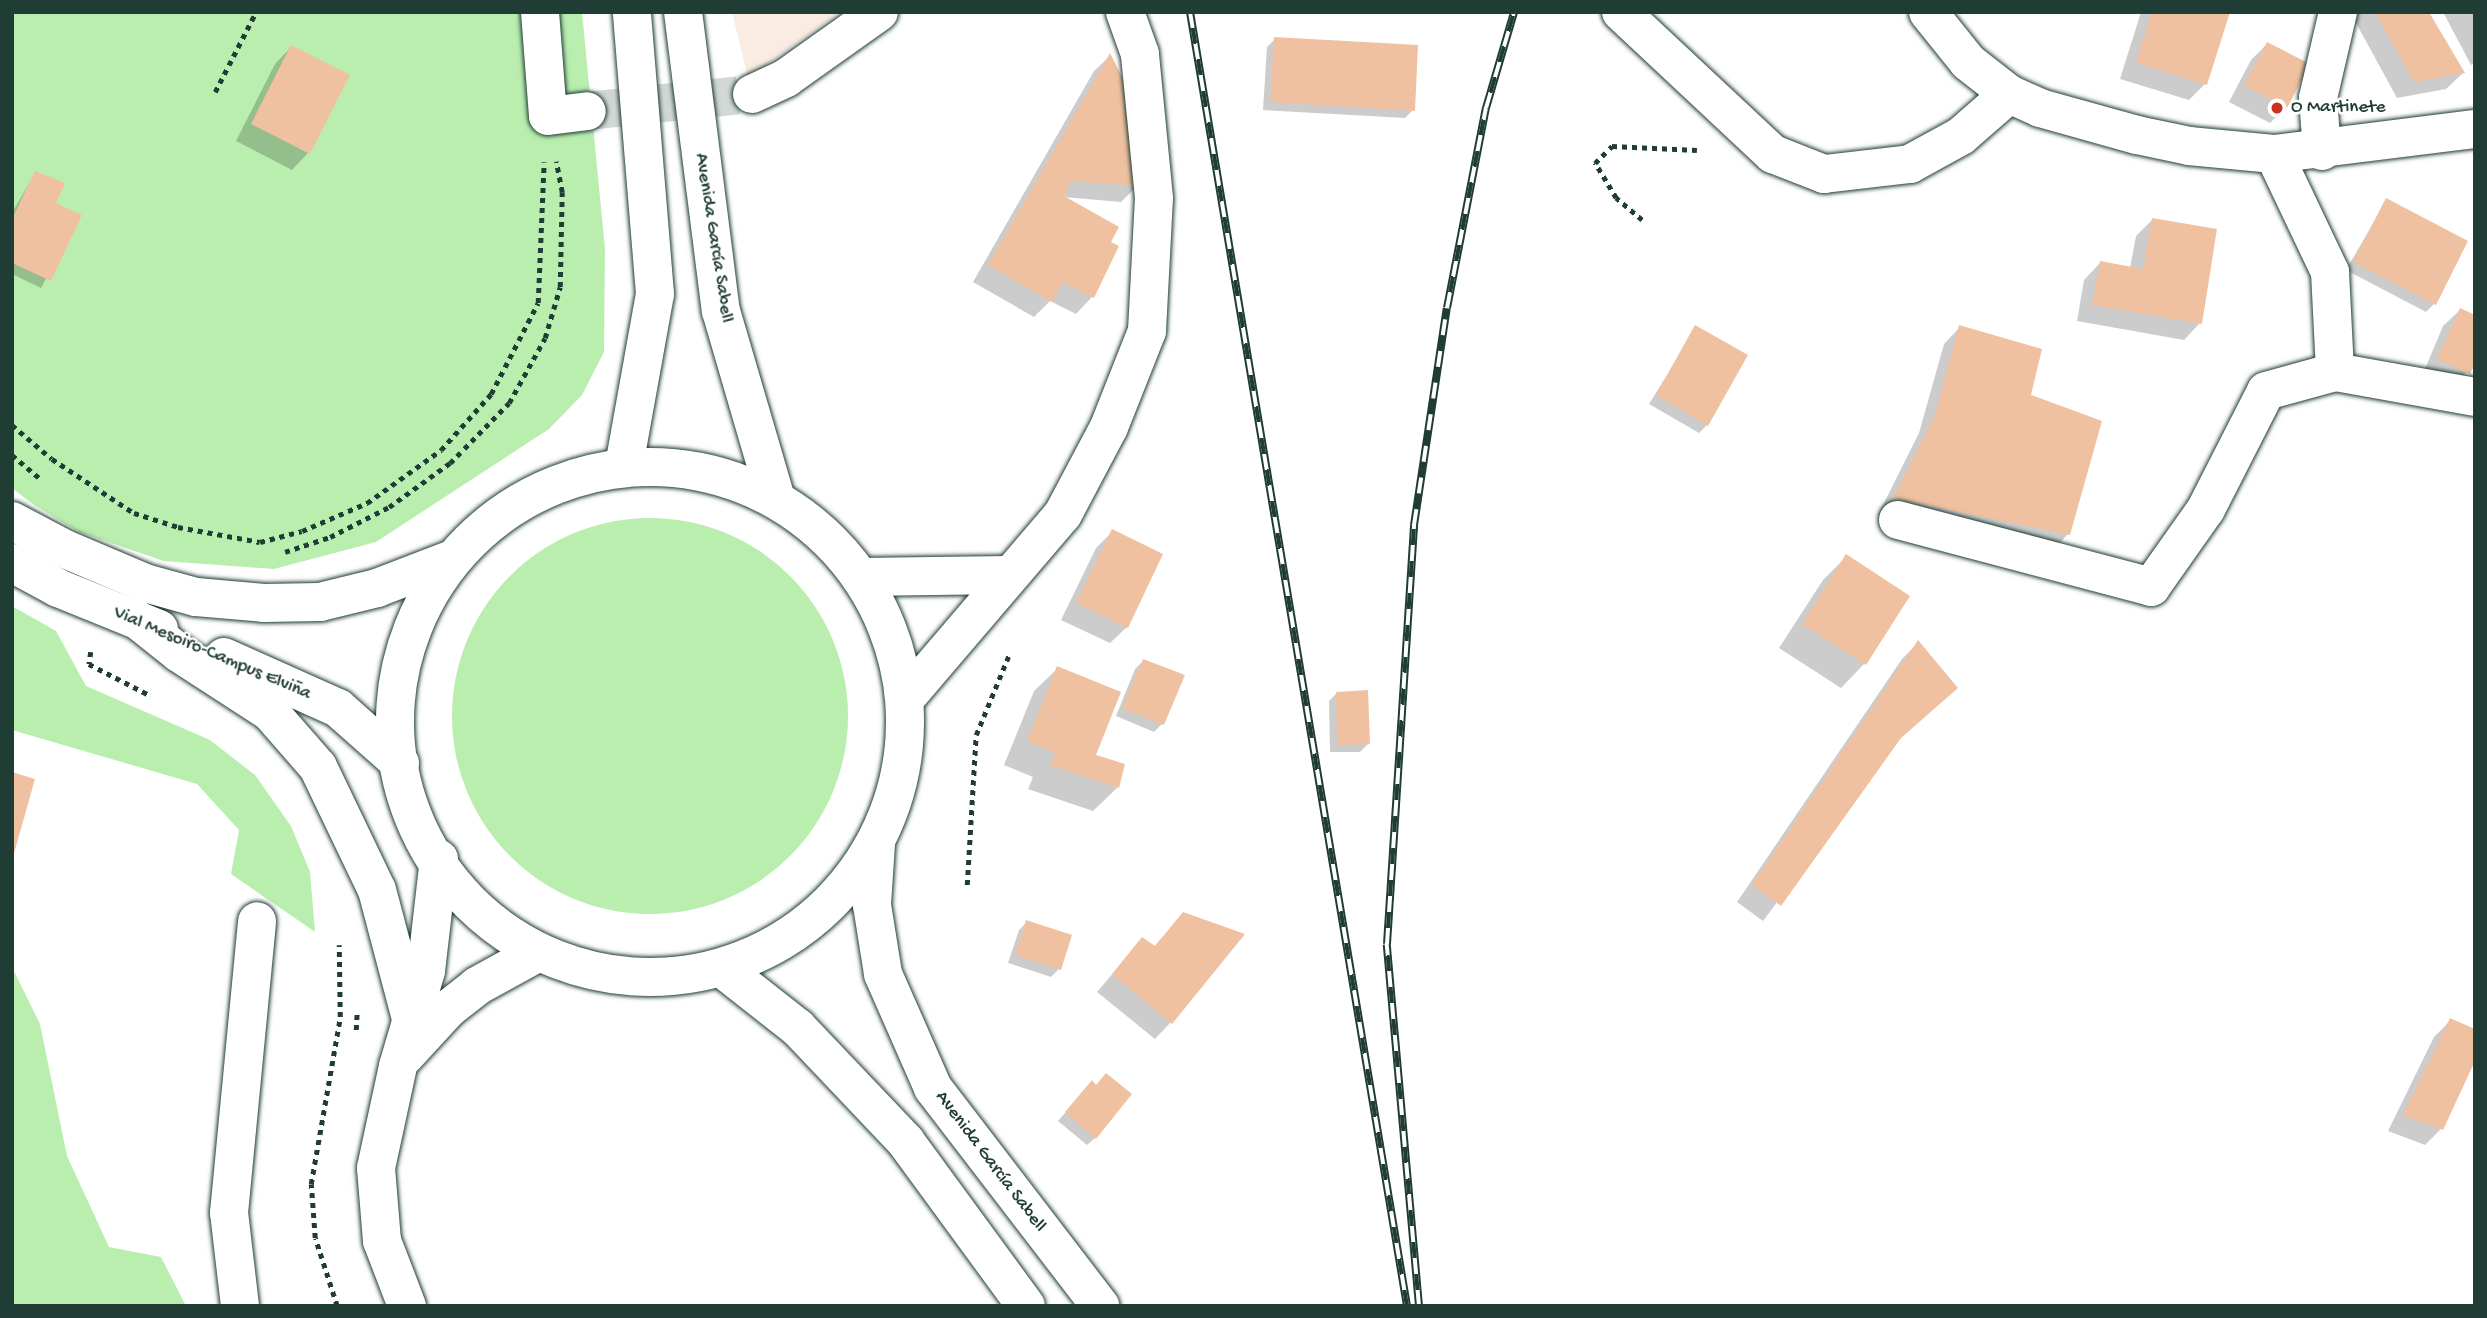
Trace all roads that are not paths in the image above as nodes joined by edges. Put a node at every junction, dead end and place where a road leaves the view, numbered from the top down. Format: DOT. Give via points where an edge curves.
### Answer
graph roads {
  1 [pos="540,12"];
  2 [pos="632,12"];
  3 [pos="682,12"];
  4 [pos="879,12"];
  5 [pos="1125,12"];
  6 [pos="1621,12"];
  7 [pos="1928,12"];
  8 [pos="2338,12"];
  9 [pos="752,94"];
  10 [pos="2010,94"];
  11 [pos="587,111"];
  12 [pos="2475,129"];
  13 [pos="2322,151"];
  14 [pos="2274,154"];
  15 [pos="2335,372"];
  16 [pos="2475,397"];
  17 [pos="624,466"];
  18 [pos="776,499"];
  19 [pos="1898,520"];
  20 [pos="12,521"];
  21 [pos="450,560"];
  22 [pos="12,564"];
  23 [pos="1008,575"];
  24 [pos="860,577"];
  25 [pos="135,618"];
  26 [pos="905,699"];
  27 [pos="400,763"];
  28 [pos="876,843"];
  29 [pos="439,859"];
  30 [pos="257,921"];
  31 [pos="537,953"];
  32 [pos="723,969"];
  33 [pos="411,1019"];
  34 [pos="398,1066"];
  35 [pos="240,1306"];
  36 [pos="407,1306"];
  37 [pos="1026,1306"];
  38 [pos="1100,1306"];
  1 -- 11 [label="street" via="548,116"];
  2 -- 17 [label="street" via="655,294"];
  3 -- 18 [label="street, Avenida García Sabell" via="721,311"];
  4 -- 9 [label="street" via="786,78"];
  5 -- 23 [label="street" via="1140,54 1154,198 1147,331 1109,427 1063,513"];
  6 -- 10 [label="street" via="1773,154 1824,174 1910,164 1961,136"];
  7 -- 10 [label="street" via="1969,62"];
  8 -- 13 [label="street" via="2318,98"];
  10 -- 14 [label="street" via="2040,108 2137,135 2189,146"];
  12 -- 13 [label="street"];
  13 -- 14 [label="street"];
  14 -- 15 [label="street" via="2330,272"];
  15 -- 16 [label="street"];
  15 -- 19 [label="street" via="2266,391 2206,509 2151,587"];
  17 -- 18 [label="street" via="703,471"];
  17 -- 21 [label="street" via="558,482 498,514"];
  18 -- 24 [label="street" via="822,533"];
  20 -- 21 [label="street, Vial Mesoiro-Campus Elviña" via="65,550 145,583 196,597 320,602 377,588"];
  21 -- 27 [label="street" via="411,627 393,703"];
  22 -- 25 [label="street, Vial Mesoiro-Campus Elviña"];
  23 -- 24 [label="street"];
  23 -- 26 [label="street"];
  24 -- 26 [label="street" via="887,628"];
  25 -- 27 [label="street, Vial Mesoiro-Campus Elviña" via="338,708"];
  25 -- 33 [label="street" via="179,653 270,712 318,767 377,890"];
  26 -- 28 [label="street" via="901,773"];
  27 -- 29 [label="street" via="419,826"];
  28 -- 32 [label="street" via="837,898 795,932"];
  28 -- 38 [label="street, Avenida García Sabell" via="872,905 883,974 933,1088"];
  29 -- 31 [label="street" via="484,918"];
  29 -- 33 [label="street" via="426,971"];
  30 -- 35 [label="street" via="229,1213"];
  31 -- 32 [label="street" via="597,974 660,979"];
  31 -- 34 [label="street" via="477,986 448,1009"];
  32 -- 37 [label="street" via="798,1028 906,1142"];
  33 -- 34 [label="street"];
  34 -- 36 [label="street" via="376,1168 382,1241"];
}
